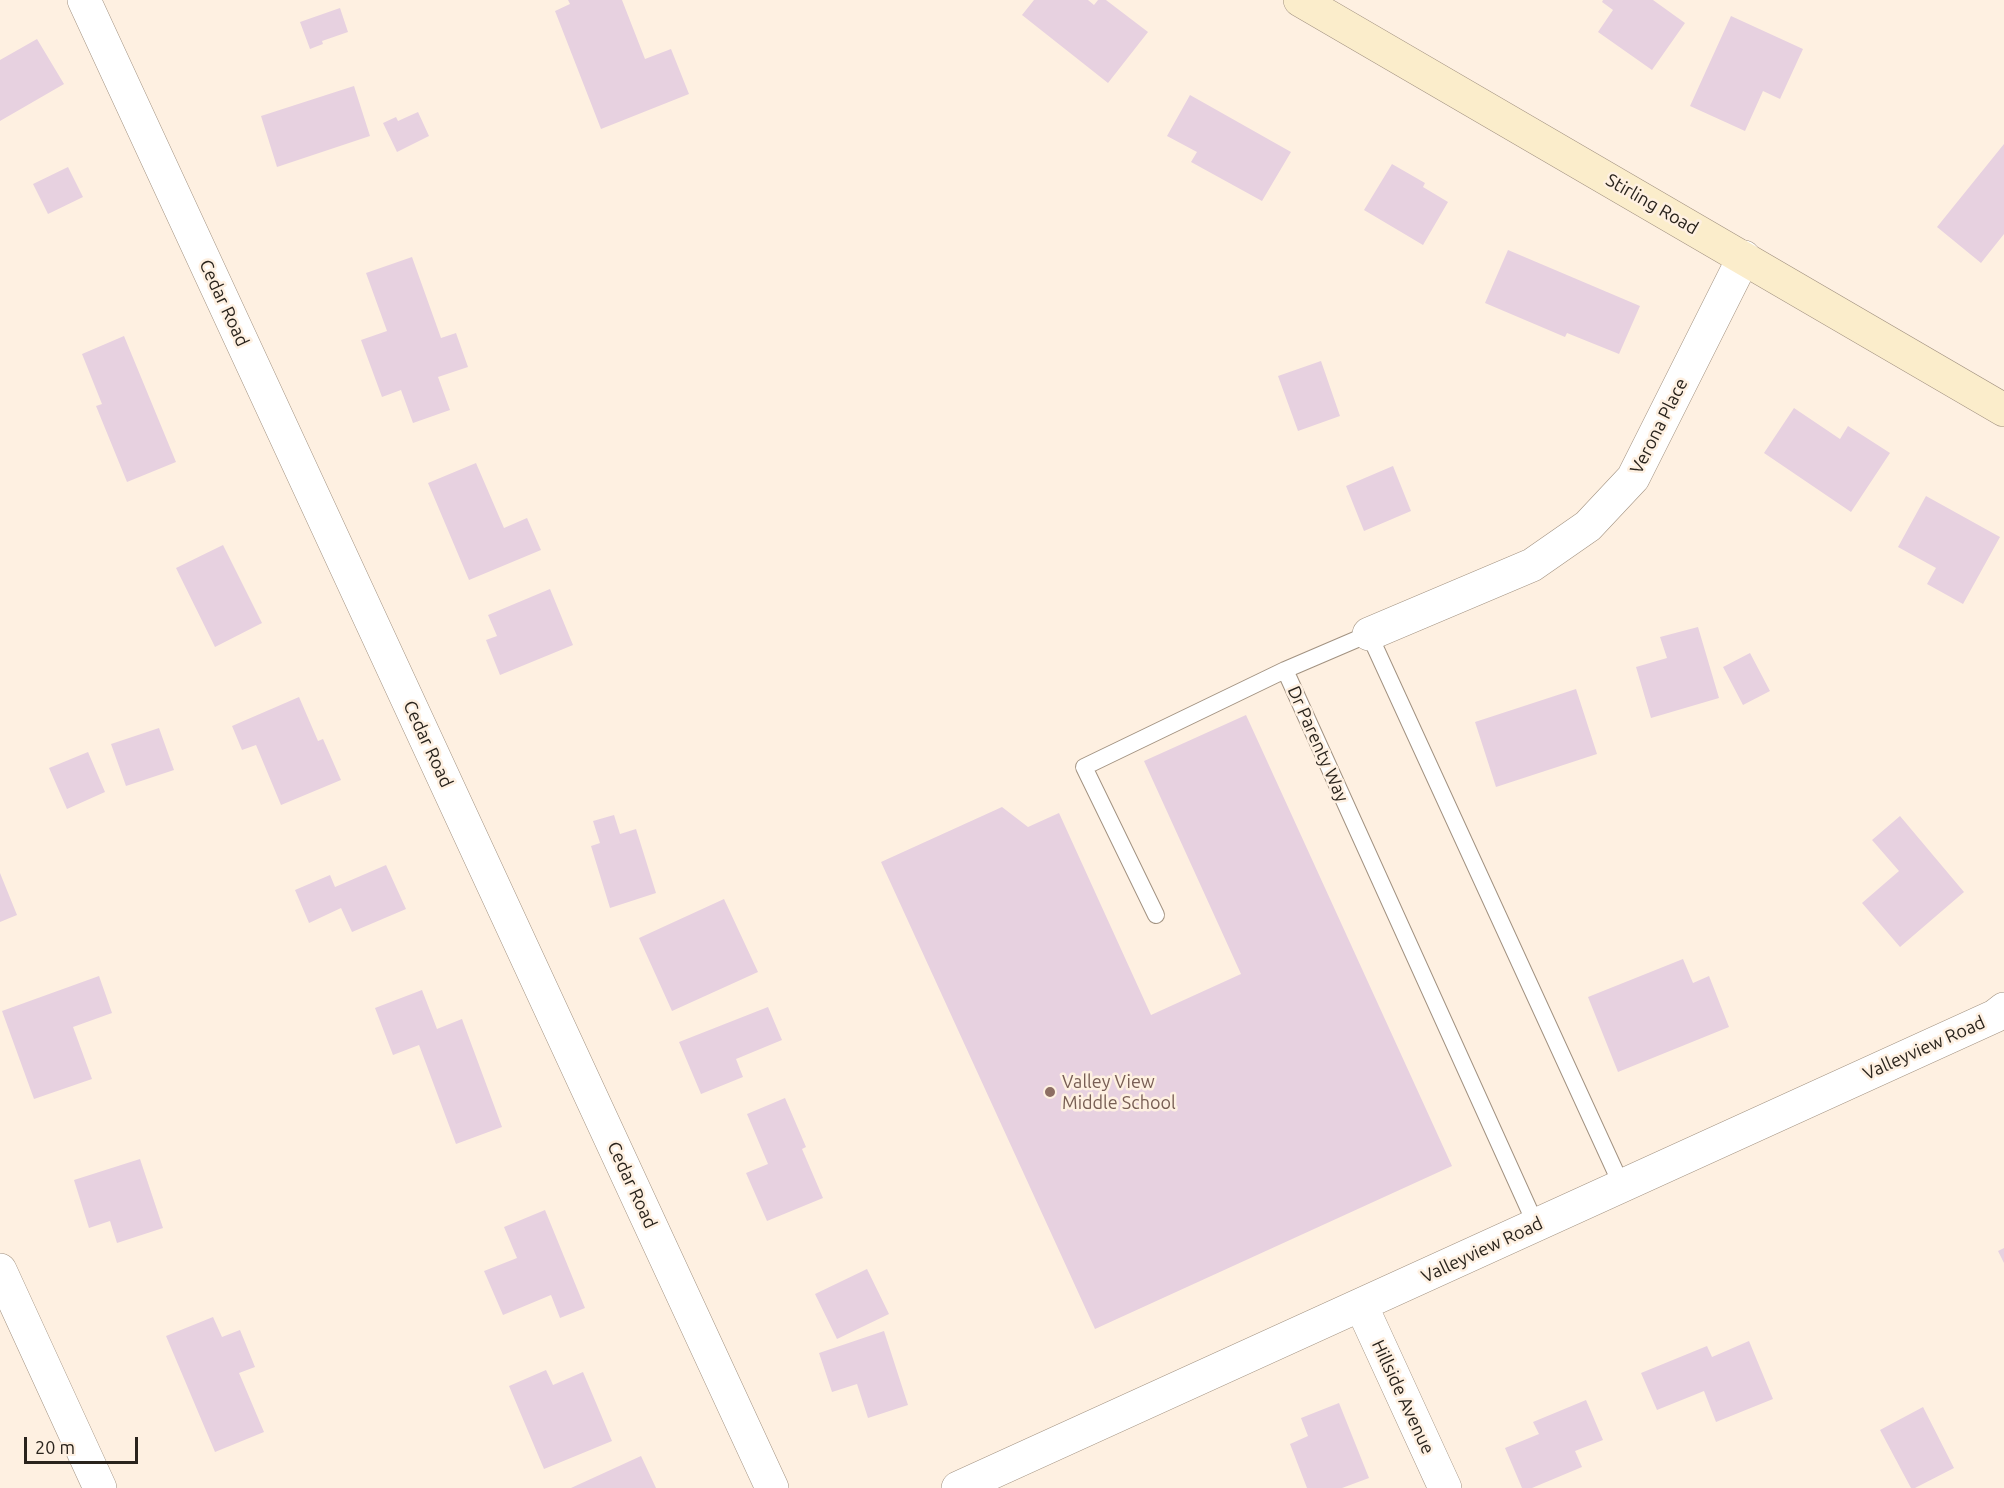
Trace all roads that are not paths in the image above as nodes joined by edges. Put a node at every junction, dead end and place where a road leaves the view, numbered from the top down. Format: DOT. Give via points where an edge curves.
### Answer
graph roads {
  1 [pos="84,0"];
  2 [pos="1300,0"];
  3 [pos="1744,257"];
  4 [pos="2004,410"];
  5 [pos="1369,634"];
  6 [pos="1285,670"];
  7 [pos="1156,915"];
  8 [pos="2004,1009"];
  9 [pos="1622,1186"];
  10 [pos="1536,1224"];
  11 [pos="0,1270"];
  12 [pos="1361,1305"];
  13 [pos="100,1488"];
  14 [pos="772,1488"];
  15 [pos="958,1488"];
  16 [pos="1445,1488"];
  1 -- 14 [label="street, Cedar Road"];
  2 -- 3 [label="street, Stirling Road"];
  3 -- 4 [label="street, Stirling Road"];
  3 -- 5 [label="street, Verona Place" via="1633,478 1588,526 1532,565"];
  5 -- 6 [label="lane, Dr Parenty Way"];
  5 -- 9 [label="lane"];
  6 -- 7 [label="lane" via="1084,767"];
  6 -- 10 [label="lane, Dr Parenty Way"];
  8 -- 9 [label="street, Valleyview Road"];
  9 -- 10 [label="street, Valleyview Road"];
  10 -- 12 [label="street, Valleyview Road"];
  11 -- 13 [label="street"];
  12 -- 15 [label="street, Valleyview Road"];
  12 -- 16 [label="street, Hillside Avenue"];
}
